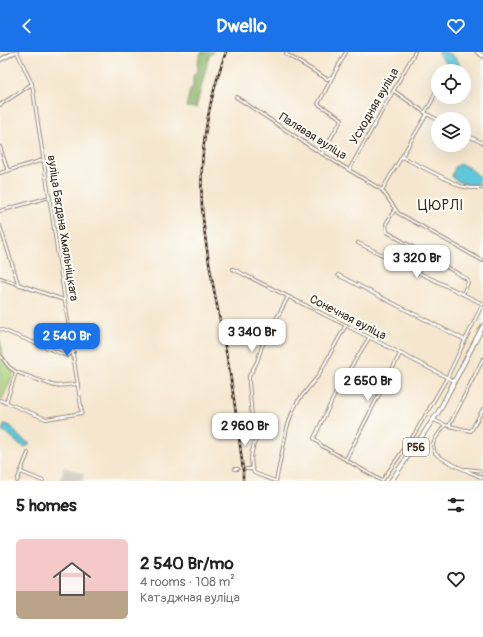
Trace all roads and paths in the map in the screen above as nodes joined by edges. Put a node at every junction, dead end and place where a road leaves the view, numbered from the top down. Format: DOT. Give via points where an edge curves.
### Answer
graph roads {
  1 [pos="16,52"];
  2 [pos="346,52"];
  3 [pos="415,52"];
  4 [pos="477,52"];
  5 [pos="286,53"];
  6 [pos="483,56"];
  7 [pos="0,60"];
  8 [pos="332,78"];
  9 [pos="327,79"];
  10 [pos="32,84"];
  11 [pos="327,87"];
  12 [pos="394,91"];
  13 [pos="236,97"];
  14 [pos="431,103"];
  15 [pos="0,105"];
  16 [pos="426,113"];
  17 [pos="431,116"];
  18 [pos="471,137"];
  19 [pos="483,143"];
  20 [pos="0,147"];
  21 [pos="322,153"];
  22 [pos="402,157"];
  23 [pos="43,160"];
  24 [pos="349,170"];
  25 [pos="8,171"];
  26 [pos="0,173"];
  27 [pos="483,188"];
  28 [pos="382,190"];
  29 [pos="50,197"];
  30 [pos="395,209"];
  31 [pos="0,211"];
  32 [pos="0,226"];
  33 [pos="358,243"];
  34 [pos="483,261"];
  35 [pos="233,269"];
  36 [pos="338,276"];
  37 [pos="0,278"];
  38 [pos="19,286"];
  39 [pos="463,294"];
  40 [pos="288,297"];
  41 [pos="64,300"];
  42 [pos="483,304"];
  43 [pos="346,325"];
  44 [pos="483,326"];
  45 [pos="0,330"];
  46 [pos="369,338"];
  47 [pos="465,340"];
  48 [pos="74,352"];
  49 [pos="400,354"];
  50 [pos="0,356"];
  51 [pos="483,359"];
  52 [pos="16,372"];
  53 [pos="447,378"];
  54 [pos="455,382"];
  55 [pos="78,384"];
  56 [pos="0,400"];
  57 [pos="6,402"];
  58 [pos="483,409"];
  59 [pos="434,420"];
  60 [pos="445,425"];
  61 [pos="449,426"];
  62 [pos="28,453"];
  63 [pos="347,458"];
  64 [pos="246,469"];
  65 [pos="252,469"];
  66 [pos="464,469"];
  67 [pos="483,471"];
  68 [pos="21,472"];
  69 [pos="483,478"];
  70 [pos="17,481"];
  71 [pos="44,481"];
  72 [pos="275,481"];
  73 [pos="382,481"];
  74 [pos="391,481"];
  1 -- 7 [label="street"];
  1 -- 10 [label="street, вуліца Багдана Хмяльніцкага"];
  2 -- 8 [label="street"];
  3 -- 12 [label="street, Усходняя вуліца"];
  4 -- 6 [label="street"];
  5 -- 9 [label="street"];
  8 -- 9 [label="street"];
  8 -- 11 [label="street"];
  9 -- 11 [label="street"];
  10 -- 15 [label="street"];
  10 -- 23 [label="street, вуліца Багдана Хмяльніцкага"];
  11 -- 21 [label="street" via="318,104 342,119"];
  12 -- 16 [label="street"];
  12 -- 24 [label="street, Усходняя вуліца"];
  13 -- 21 [label="street, Палявая вуліца"];
  14 -- 16 [label="street"];
  16 -- 17 [label="street"];
  16 -- 22 [label="street"];
  18 -- 19 [label="street"];
  20 -- 25 [label="street"];
  21 -- 24 [label="street, Палявая вуліца"];
  22 -- 27 [label="street" via="460,186"];
  22 -- 28 [label="street"];
  23 -- 25 [label="street"];
  23 -- 29 [label="street, вуліца Багдана Хмяльніцкага"];
  24 -- 28 [label="street, Палявая вуліца"];
  25 -- 26 [label="street"];
  28 -- 30 [label="street"];
  29 -- 31 [label="street"];
  29 -- 41 [label="street, вуліца Багдана Хмяльніцкага"];
  30 -- 34 [label="street"];
  30 -- 39 [label="street" via="386,224 387,232 467,279"];
  32 -- 38 [label="street"];
  33 -- 39 [label="street"];
  35 -- 40 [label="street, Сонечная вуліца"];
  36 -- 47 [label="street"];
  37 -- 38 [label="street"];
  38 -- 41 [label="street"];
  39 -- 42 [label="street"];
  40 -- 43 [label="street, Сонечная вуліца"];
  40 -- 65 [label="street" via="249,376 252,417 261,428 252,450"];
  41 -- 48 [label="street, вуліца Багдана Хмяльніцкага"];
  42 -- 47 [label="street"];
  43 -- 46 [label="street, Сонечная вуліца"];
  43 -- 72 [label="street" via="320,372 293,410"];
  44 -- 54 [label="main road, Р56"];
  45 -- 48 [label="street" via="67,356"];
  46 -- 49 [label="street, Сонечная вуліца"];
  46 -- 63 [label="street" via="333,397 314,438"];
  47 -- 53 [label="street"];
  48 -- 55 [label="street, вуліца Багдана Хмяльніцкага"];
  49 -- 53 [label="street, Сонечная вуліца"];
  49 -- 63 [label="street"];
  50 -- 52 [label="street"];
  51 -- 61 [label="street"];
  52 -- 55 [label="street" via="55,386"];
  52 -- 57 [label="street"];
  53 -- 54 [label="street, Сонечная вуліца"];
  53 -- 73 [label="street" via="415,433"];
  54 -- 59 [label="main road, Р56"];
  55 -- 57 [label="street, вуліца Багдана Хмяльніцкага" via="82,413 46,419"];
  56 -- 57 [label="street"];
  58 -- 61 [label="street" via="471,431"];
  59 -- 60 [label="street"];
  59 -- 74 [label="main road, Р56"];
  60 -- 61 [label="street"];
  60 -- 66 [label="street" via="435,438 434,451"];
  62 -- 68 [label="street"];
  63 -- 73 [label="street"];
  64 -- 65 [label="street"];
  65 -- 72 [label="street" via="254,473"];
  66 -- 67 [label="street"];
  66 -- 69 [label="street"];
  68 -- 70 [label="street"];
  68 -- 71 [label="street"];
}
